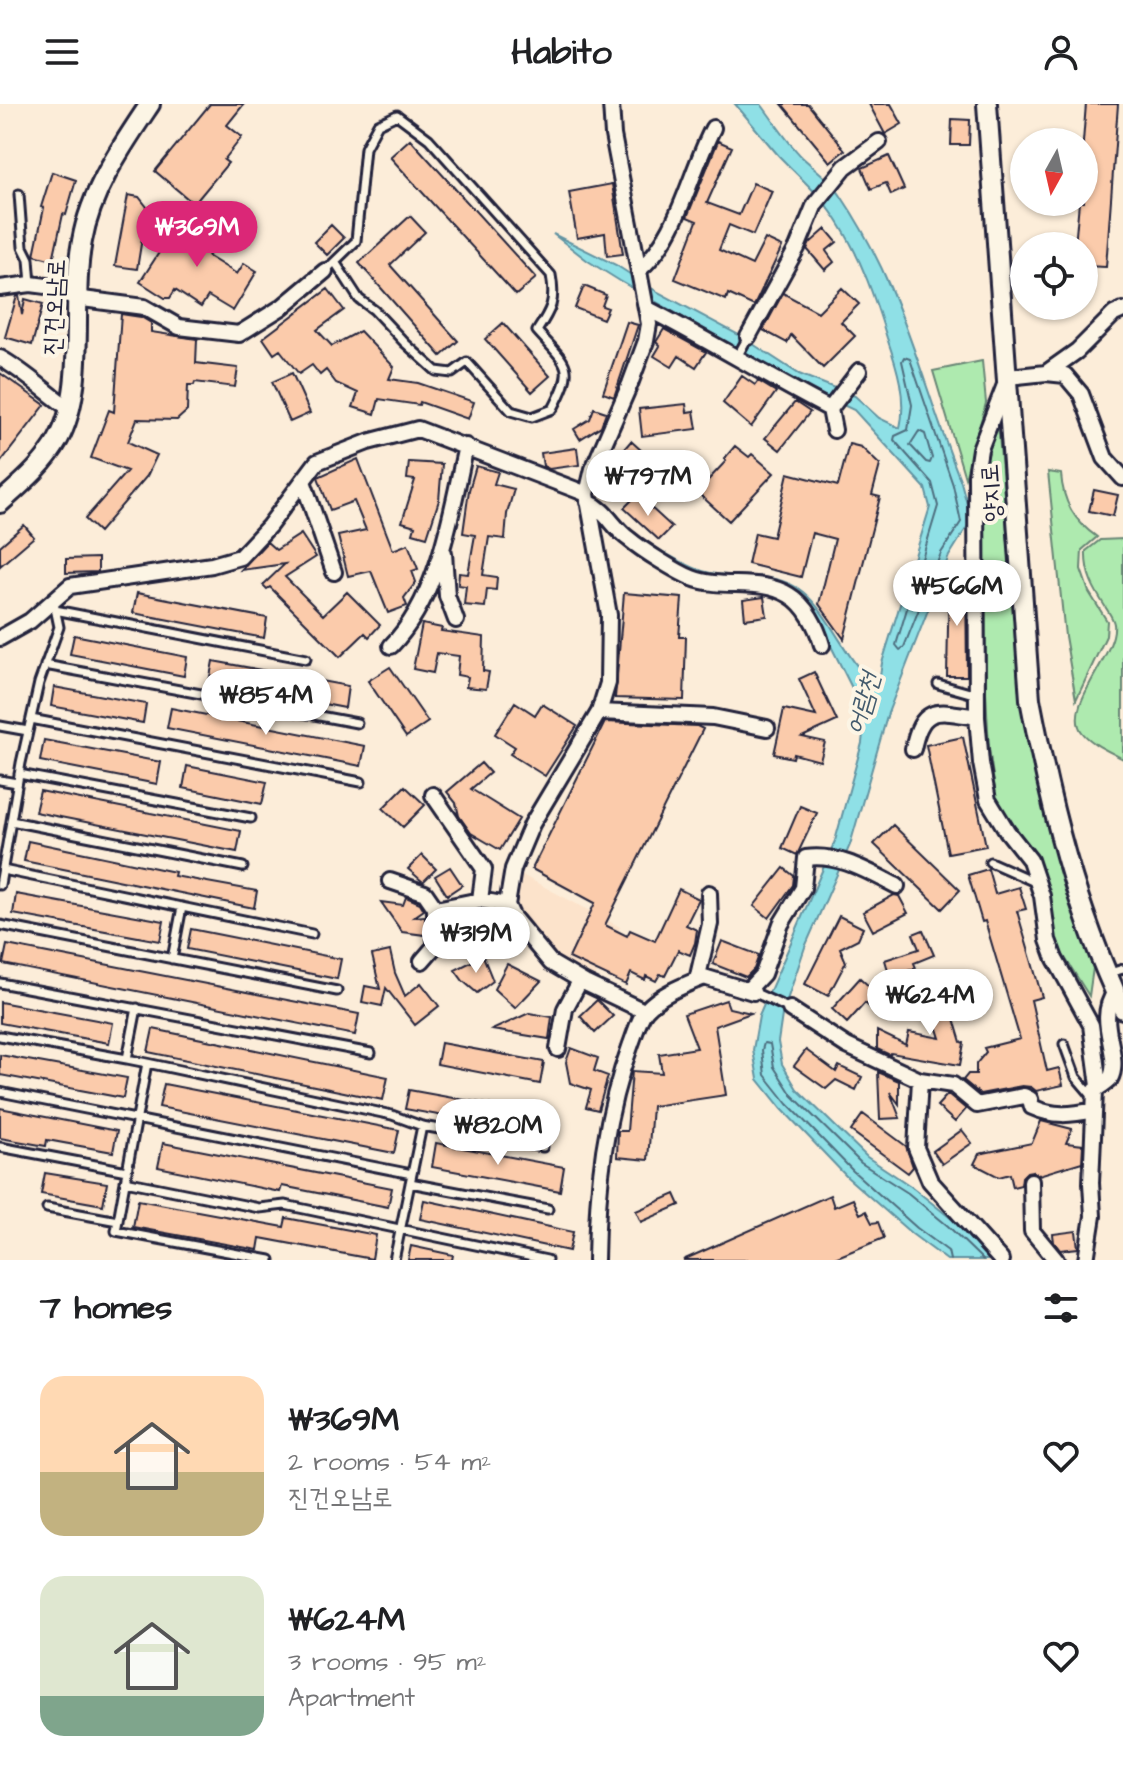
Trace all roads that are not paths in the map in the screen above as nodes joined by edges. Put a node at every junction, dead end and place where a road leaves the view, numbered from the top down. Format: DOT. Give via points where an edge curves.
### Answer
graph roads {
  1 [pos="150,104"];
  2 [pos="611,104"];
  3 [pos="987,104"];
  4 [pos="713,128"];
  5 [pos="879,142"];
  6 [pos="19,194"];
  7 [pos="330,266"];
  8 [pos="640,273"];
  9 [pos="31,284"];
  10 [pos="0,288"];
  11 [pos="75,298"];
  12 [pos="646,308"];
  13 [pos="1123,310"];
  14 [pos="748,337"];
  15 [pos="737,357"];
  16 [pos="0,358"];
  17 [pos="859,371"];
  18 [pos="1046,373"];
  19 [pos="1008,377"];
  20 [pos="70,409"];
  21 [pos="830,409"];
  22 [pos="834,430"];
  23 [pos="466,446"];
  24 [pos="1123,478"];
  25 [pos="303,481"];
  26 [pos="588,498"];
  27 [pos="0,503"];
  28 [pos="444,549"];
  29 [pos="334,572"];
  30 [pos="54,606"];
  31 [pos="456,620"];
  32 [pos="0,638"];
  33 [pos="822,645"];
  34 [pos="391,646"];
  35 [pos="306,659"];
  36 [pos="45,665"];
  37 [pos="938,684"];
  38 [pos="977,695"];
  39 [pos="599,712"];
  40 [pos="977,717"];
  41 [pos="31,719"];
  42 [pos="357,723"];
  43 [pos="0,726"];
  44 [pos="767,728"];
  45 [pos="28,731"];
  46 [pos="913,749"];
  47 [pos="19,774"];
  48 [pos="0,780"];
  49 [pos="361,782"];
  50 [pos="17,783"];
  51 [pos="433,795"];
  52 [pos="251,818"];
  53 [pos="11,821"];
  54 [pos="4,832"];
  55 [pos="990,862"];
  56 [pos="243,867"];
  57 [pos="3,870"];
  58 [pos="390,881"];
  59 [pos="1037,882"];
  60 [pos="0,885"];
  61 [pos="897,886"];
  62 [pos="709,893"];
  63 [pos="480,900"];
  64 [pos="507,905"];
  65 [pos="182,907"];
  66 [pos="435,909"];
  67 [pos="0,925"];
  68 [pos="312,934"];
  69 [pos="172,959"];
  70 [pos="422,961"];
  71 [pos="1115,972"];
  72 [pos="697,980"];
  73 [pos="580,981"];
  74 [pos="0,983"];
  75 [pos="337,991"];
  76 [pos="751,991"];
  77 [pos="1119,1001"];
  78 [pos="137,1008"];
  79 [pos="790,1009"];
  80 [pos="644,1011"];
  81 [pos="0,1036"];
  82 [pos="1064,1044"];
  83 [pos="558,1049"];
  84 [pos="371,1053"];
  85 [pos="127,1059"];
  86 [pos="147,1063"];
  87 [pos="920,1080"];
  88 [pos="0,1092"];
  89 [pos="1096,1098"];
  90 [pos="137,1118"];
  91 [pos="422,1126"];
  92 [pos="0,1147"];
  93 [pos="543,1147"];
  94 [pos="127,1171"];
  95 [pos="411,1178"];
  96 [pos="125,1181"];
  97 [pos="1031,1181"];
  98 [pos="47,1208"];
  99 [pos="548,1209"];
  100 [pos="118,1221"];
  101 [pos="401,1230"];
  102 [pos="270,1260"];
  103 [pos="394,1260"];
  104 [pos="547,1260"];
  105 [pos="596,1260"];
  106 [pos="1001,1260"];
  107 [pos="1056,1260"];
  108 [pos="1086,1260"];
  1 -- 11 [label="street, 진건오남로" via="91,206"];
  2 -- 8 [label="street"];
  3 -- 19 [label="street, 양지로"];
  4 -- 8 [label="street" via="666,236"];
  5 -- 14 [label="street" via="837,176 815,204"];
  6 -- 9 [label="lane"];
  7 -- 7 [label="lane" via="356,241 365,148 378,124 397,115 429,139 551,275 554,295 537,331 564,362 567,381 553,409 532,417 511,411 467,362 452,373 436,371"];
  7 -- 11 [label="street" via="282,307 239,334 179,327 144,307"];
  8 -- 12 [label="street"];
  9 -- 10 [label="street"];
  9 -- 11 [label="street" via="54,287"];
  11 -- 20 [label="street, 진건오남로"];
  12 -- 15 [label="street"];
  12 -- 26 [label="street" via="646,341 593,469"];
  13 -- 18 [label="street"];
  14 -- 15 [label="lane"];
  15 -- 21 [label="street"];
  16 -- 20 [label="street"];
  17 -- 21 [label="street"];
  18 -- 19 [label="street"];
  18 -- 24 [label="street" via="1065,375 1081,394 1105,458"];
  19 -- 38 [label="street" via="980,449 976,475"];
  19 -- 71 [label="street, 양지로" via="1030,699 1066,861 1082,912"];
  20 -- 27 [label="street, 진건오남로" via="47,457"];
  21 -- 22 [label="street"];
  23 -- 25 [label="street" via="418,429 317,462"];
  23 -- 26 [label="street"];
  23 -- 28 [label="street"];
  25 -- 29 [label="street"];
  25 -- 30 [label="street" via="240,557 70,586"];
  26 -- 33 [label="street" via="626,538 691,577 767,586 793,597 812,620"];
  26 -- 39 [label="street" via="609,615 608,683"];
  28 -- 31 [label="street" via="447,596"];
  28 -- 34 [label="street" via="407,630"];
  30 -- 32 [label="street"];
  30 -- 35 [label="lane"];
  30 -- 36 [label="lane" via="59,627"];
  36 -- 41 [label="lane"];
  36 -- 42 [label="lane"];
  37 -- 38 [label="lane"];
  38 -- 40 [label="street"];
  39 -- 44 [label="street" via="713,717"];
  39 -- 64 [label="street" via="532,824 513,869"];
  40 -- 46 [label="street" via="935,713 923,718"];
  40 -- 59 [label="street" via="988,800 1030,860"];
  41 -- 45 [label="lane"];
  41 -- 49 [label="lane"];
  43 -- 45 [label="lane"];
  45 -- 47 [label="lane"];
  47 -- 50 [label="lane"];
  47 -- 52 [label="lane"];
  48 -- 50 [label="lane"];
  50 -- 53 [label="lane"];
  51 -- 63 [label="street" via="484,869"];
  53 -- 54 [label="lane"];
  53 -- 56 [label="lane"];
  54 -- 57 [label="lane"];
  55 -- 59 [label="lane"];
  57 -- 60 [label="lane"];
  57 -- 65 [label="lane"];
  58 -- 66 [label="street" via="425,893"];
  59 -- 89 [label="street" via="1055,959 1091,1025"];
  61 -- 76 [label="street" via="851,864 806,858 803,888"];
  62 -- 72 [label="street" via="710,924"];
  63 -- 64 [label="street"];
  63 -- 66 [label="street"];
  64 -- 73 [label="street" via="551,963"];
  65 -- 68 [label="lane"];
  65 -- 69 [label="lane"];
  66 -- 70 [label="street" via="435,946"];
  67 -- 69 [label="lane"];
  69 -- 75 [label="lane"];
  71 -- 77 [label="street, 양지로"];
  72 -- 76 [label="street" via="704,977"];
  72 -- 80 [label="street"];
  73 -- 80 [label="street"];
  73 -- 83 [label="street" via="565,1009"];
  74 -- 78 [label="lane"];
  76 -- 79 [label="lane"];
  77 -- 89 [label="street" via="1107,1013 1118,1055 1116,1068"];
  78 -- 84 [label="lane"];
  78 -- 85 [label="lane"];
  79 -- 87 [label="street" via="847,1046"];
  80 -- 105 [label="street" via="608,1119"];
  81 -- 85 [label="lane"];
  82 -- 89 [label="lane" via="1076,1077"];
  85 -- 86 [label="lane"];
  86 -- 90 [label="lane"];
  86 -- 91 [label="lane" via="392,1115"];
  87 -- 89 [label="street" via="953,1085 977,1105 1024,1096 1032,1107 1063,1116"];
  87 -- 106 [label="street" via="916,1148 930,1181"];
  88 -- 90 [label="lane"];
  89 -- 108 [label="street" via="1093,1216"];
  90 -- 94 [label="lane"];
  90 -- 95 [label="lane"];
  91 -- 93 [label="lane"];
  91 -- 95 [label="lane"];
  92 -- 94 [label="lane"];
  94 -- 96 [label="lane"];
  95 -- 99 [label="lane"];
  95 -- 101 [label="lane"];
  96 -- 100 [label="lane"];
  96 -- 101 [label="lane" via="259,1208 285,1205"];
  97 -- 107 [label="street" via="1032,1231"];
  98 -- 100 [label="lane"];
  100 -- 102 [label="lane" via="116,1231"];
  101 -- 103 [label="lane"];
  101 -- 104 [label="lane"];
}
